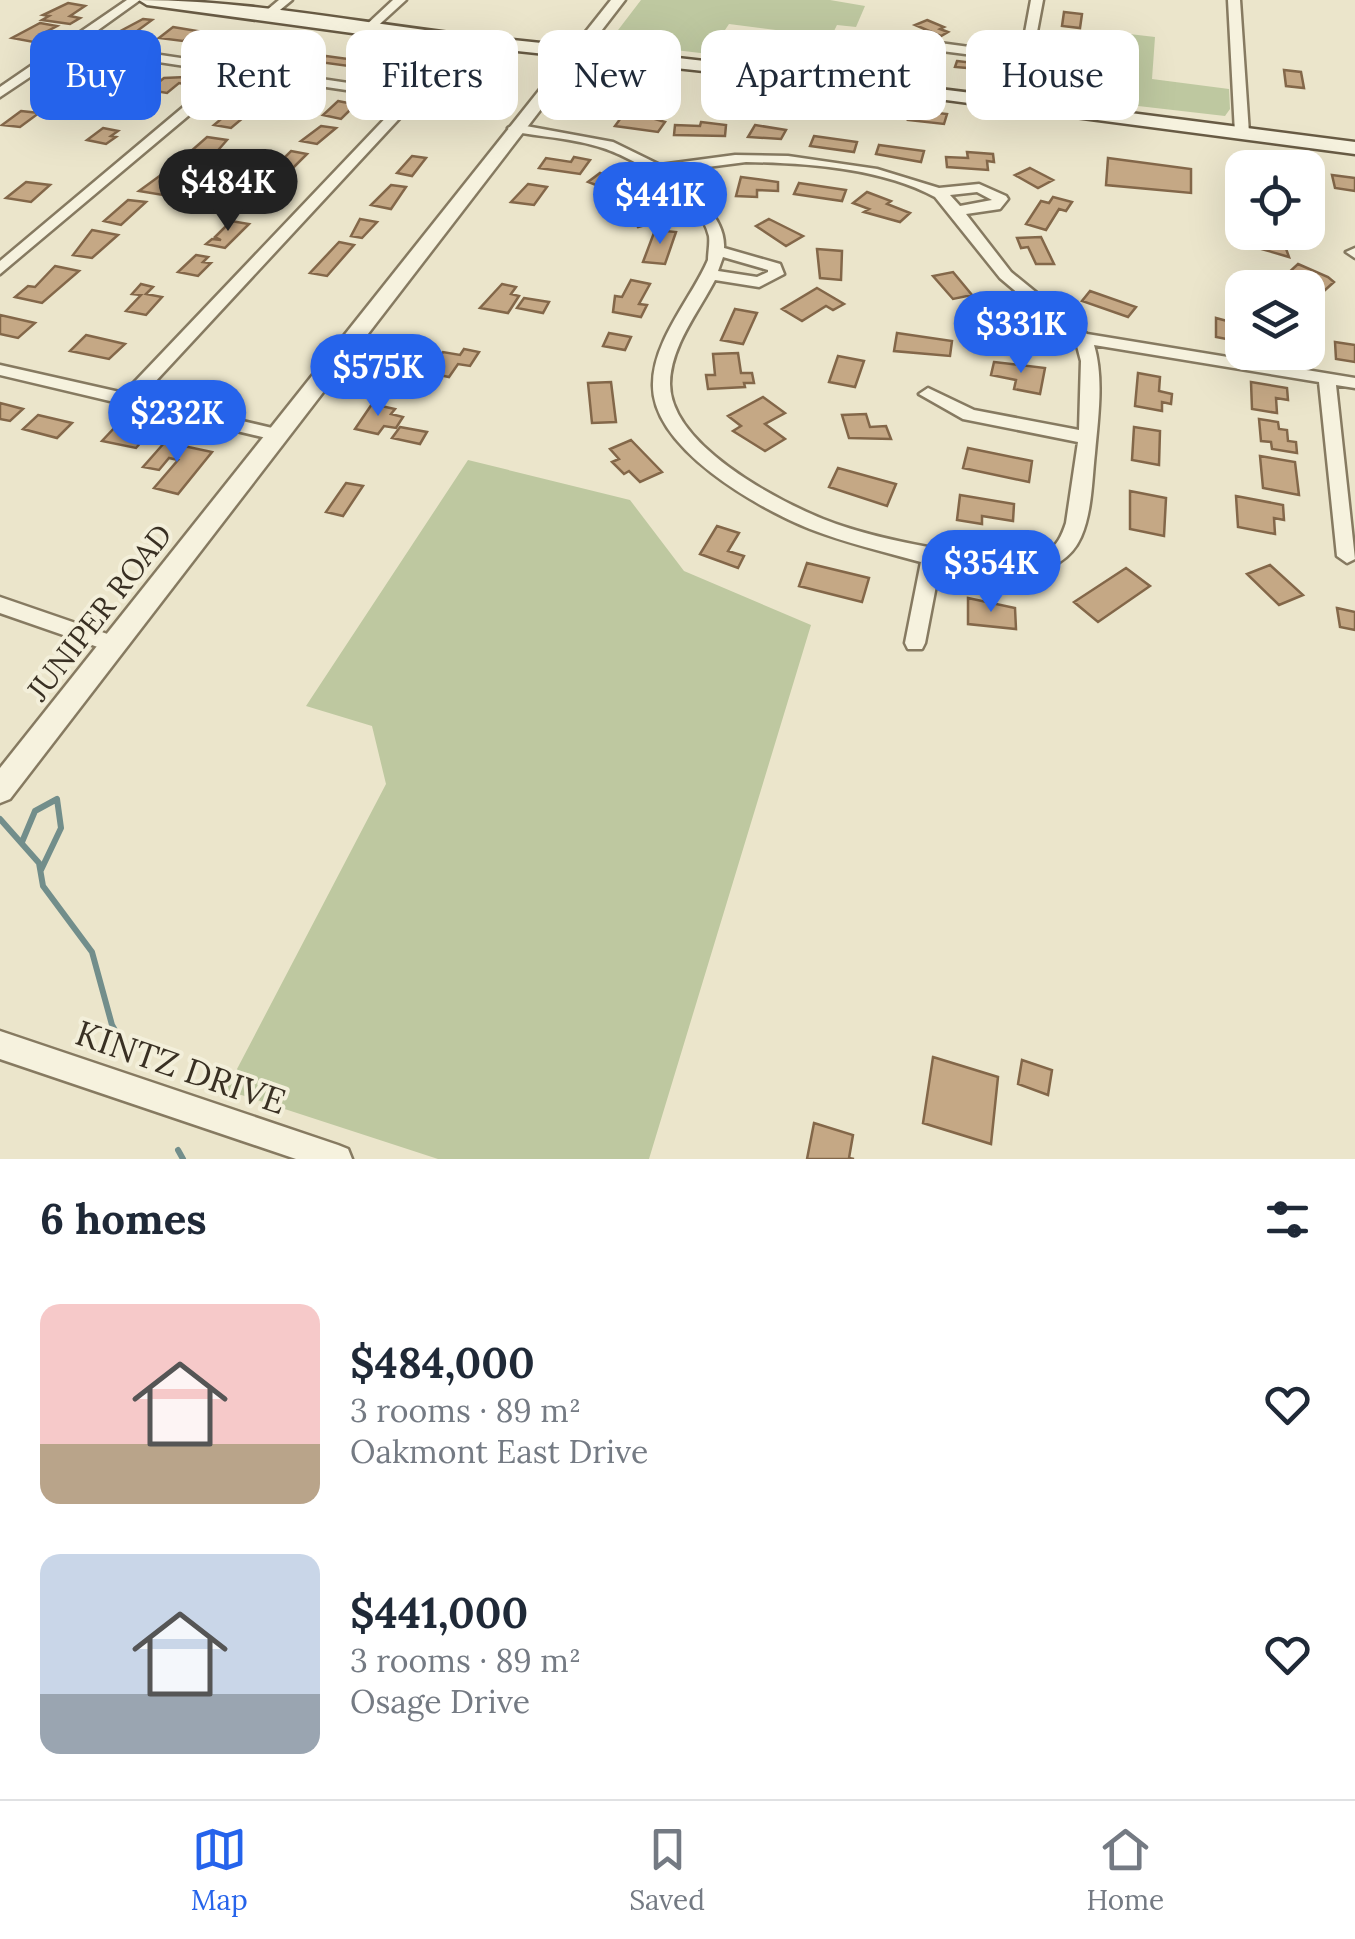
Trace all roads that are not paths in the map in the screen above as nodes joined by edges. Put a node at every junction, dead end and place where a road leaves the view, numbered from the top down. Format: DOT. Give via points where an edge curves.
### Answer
graph roads {
  1 [pos="134,0"];
  2 [pos="147,0"];
  3 [pos="286,0"];
  4 [pos="400,0"];
  5 [pos="618,0"];
  6 [pos="1037,0"];
  7 [pos="1234,0"];
  8 [pos="264,17"];
  9 [pos="92,30"];
  10 [pos="367,30"];
  11 [pos="594,30"];
  12 [pos="1031,30"];
  13 [pos="681,64"];
  14 [pos="30,73"];
  15 [pos="326,83"];
  16 [pos="0,94"];
  17 [pos="966,97"];
  18 [pos="538,100"];
  19 [pos="181,116"];
  20 [pos="1139,119"];
  21 [pos="515,128"];
  22 [pos="1242,133"];
  23 [pos="1355,148"];
  24 [pos="659,169"];
  25 [pos="938,192"];
  26 [pos="955,211"];
  27 [pos="716,251"];
  28 [pos="0,269"];
  29 [pos="706,274"];
  30 [pos="1082,338"];
  31 [pos="0,370"];
  32 [pos="1328,378"];
  33 [pos="1355,383"];
  34 [pos="928,394"];
  35 [pos="128,400"];
  36 [pos="280,435"];
  37 [pos="1084,437"];
  38 [pos="932,555"];
  39 [pos="1348,556"];
  40 [pos="0,605"];
  41 [pos="916,643"];
  42 [pos="115,645"];
  43 [pos="0,790"];
  44 [pos="0,1045"];
  45 [pos="338,1159"];
  1 -- 9 [label="street"];
  2 -- 8 [label="main road"];
  3 -- 8 [label="street"];
  4 -- 10 [label="street"];
  5 -- 11 [label="street, JUNIPER ROAD"];
  6 -- 12 [label="street"];
  7 -- 22 [label="street"];
  8 -- 10 [label="main road"];
  13 -- 17 [label="main road"];
  14 -- 16 [label="street"];
  15 -- 35 [label="street" via="399,98 403,108"];
  18 -- 21 [label="street, JUNIPER ROAD"];
  19 -- 28 [label="street"];
  20 -- 22 [label="main road"];
  21 -- 24 [label="street" via="612,144"];
  21 -- 36 [label="street, JUNIPER ROAD"];
  22 -- 23 [label="main road"];
  24 -- 25 [label="street" via="762,158 892,178"];
  24 -- 27 [label="street" via="706,216"];
  25 -- 26 [label="street"];
  25 -- 26 [label="street" via="979,188 1001,198 994,206"];
  26 -- 30 [label="street" via="1003,274"];
  27 -- 29 [label="street"];
  27 -- 29 [label="street" via="766,262 776,274 759,282"];
  29 -- 38 [label="street" via="665,361 664,407 702,453 772,503 827,528"];
  30 -- 32 [label="street"];
  30 -- 37 [label="street" via="1092,370"];
  31 -- 35 [label="street"];
  32 -- 33 [label="street"];
  32 -- 39 [label="street"];
  34 -- 37 [label="street" via="968,415"];
  35 -- 36 [label="street"];
  36 -- 42 [label="street, JUNIPER ROAD"];
  37 -- 38 [label="street" via="1075,528 1064,548 1039,563 1009,568"];
  38 -- 41 [label="street"];
  40 -- 42 [label="street"];
  42 -- 43 [label="street, JUNIPER ROAD"];
  44 -- 45 [label="street, KINTZ DRIVE"];
}
